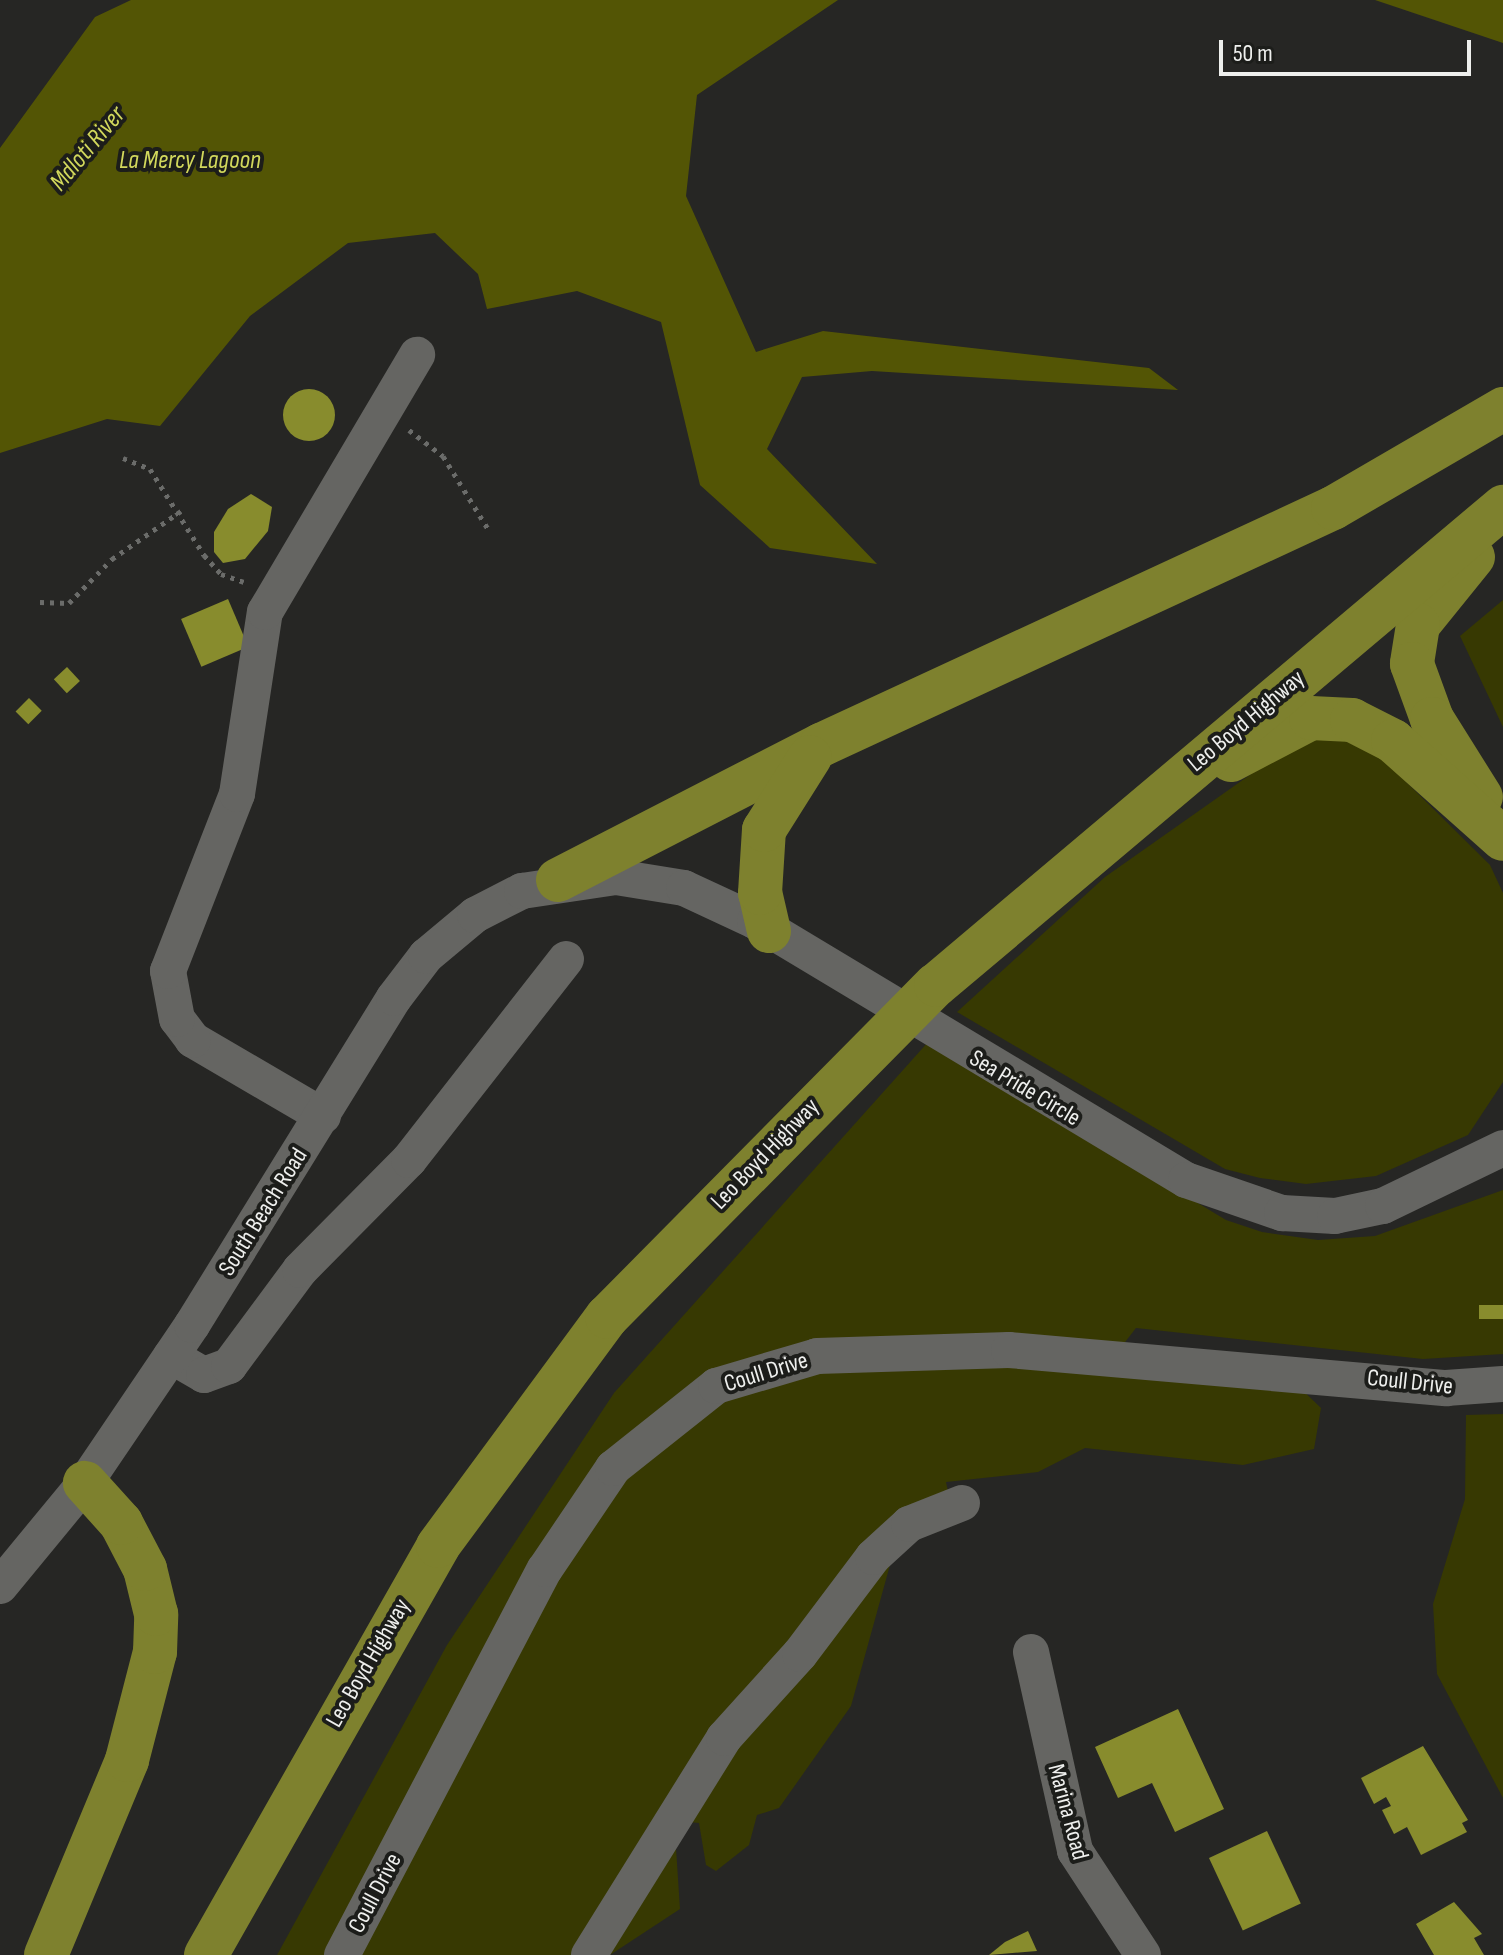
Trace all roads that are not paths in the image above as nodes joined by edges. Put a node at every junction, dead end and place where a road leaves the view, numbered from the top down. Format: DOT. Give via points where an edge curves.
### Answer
graph roads {
  1 [pos="417,355"];
  2 [pos="1503,409"];
  3 [pos="1503,507"];
  4 [pos="1503,527"];
  5 [pos="821,745"];
  6 [pos="1503,832"];
  7 [pos="1503,839"];
  8 [pos="558,880"];
  9 [pos="1041,893"];
  10 [pos="769,931"];
  11 [pos="566,959"];
  12 [pos="323,1116"];
  13 [pos="1503,1148"];
  14 [pos="171,1356"];
  15 [pos="1503,1384"];
  16 [pos="85,1483"];
  17 [pos="962,1503"];
  18 [pos="0,1586"];
  19 [pos="1031,1652"];
  20 [pos="46,1955"];
  21 [pos="206,1955"];
  22 [pos="342,1955"];
  23 [pos="589,1955"];
  24 [pos="1143,1955"];
  1 -- 12 [label="street" via="276,589 263,621 237,794 173,946 170,994 193,1040"];
  2 -- 5 [label="main road" via="1333,508"];
  3 -- 9 [label="main road, Leo Boyd Highway"];
  4 -- 6 [label="main road" via="1418,625 1412,645 1416,685 1432,719"];
  5 -- 8 [label="main road"];
  5 -- 10 [label="main road" via="775,803 764,830 760,893"];
  7 -- 9 [label="main road" via="1393,741 1352,720 1311,718 1240,754"];
  8 -- 10 [label="street, Sea Pride Circle" via="646,878 684,888"];
  8 -- 12 [label="street, South Beach Road" via="495,903 426,956"];
  9 -- 21 [label="main road, Leo Boyd Highway" via="867,1048 549,1387 374,1651"];
  10 -- 13 [label="street, Sea Pride Circle" via="1109,1138 1238,1200 1307,1216 1360,1212 1443,1182"];
  11 -- 14 [label="street" via="409,1160 300,1270 229,1366 204,1375"];
  12 -- 14 [label="street, South Beach Road"];
  14 -- 16 [label="street, South Beach Road"];
  15 -- 22 [label="street, Coull Drive" via="1446,1388 1009,1350 817,1356 716,1386 613,1468 554,1557"];
  16 -- 18 [label="street, South Beach Road"];
  16 -- 20 [label="main road" via="121,1523 145,1569 156,1614 155,1652 127,1760"];
  17 -- 23 [label="street" via="909,1524 873,1557 800,1654 724,1738"];
  19 -- 24 [label="street, Marina Road" via="1075,1851"];
}
